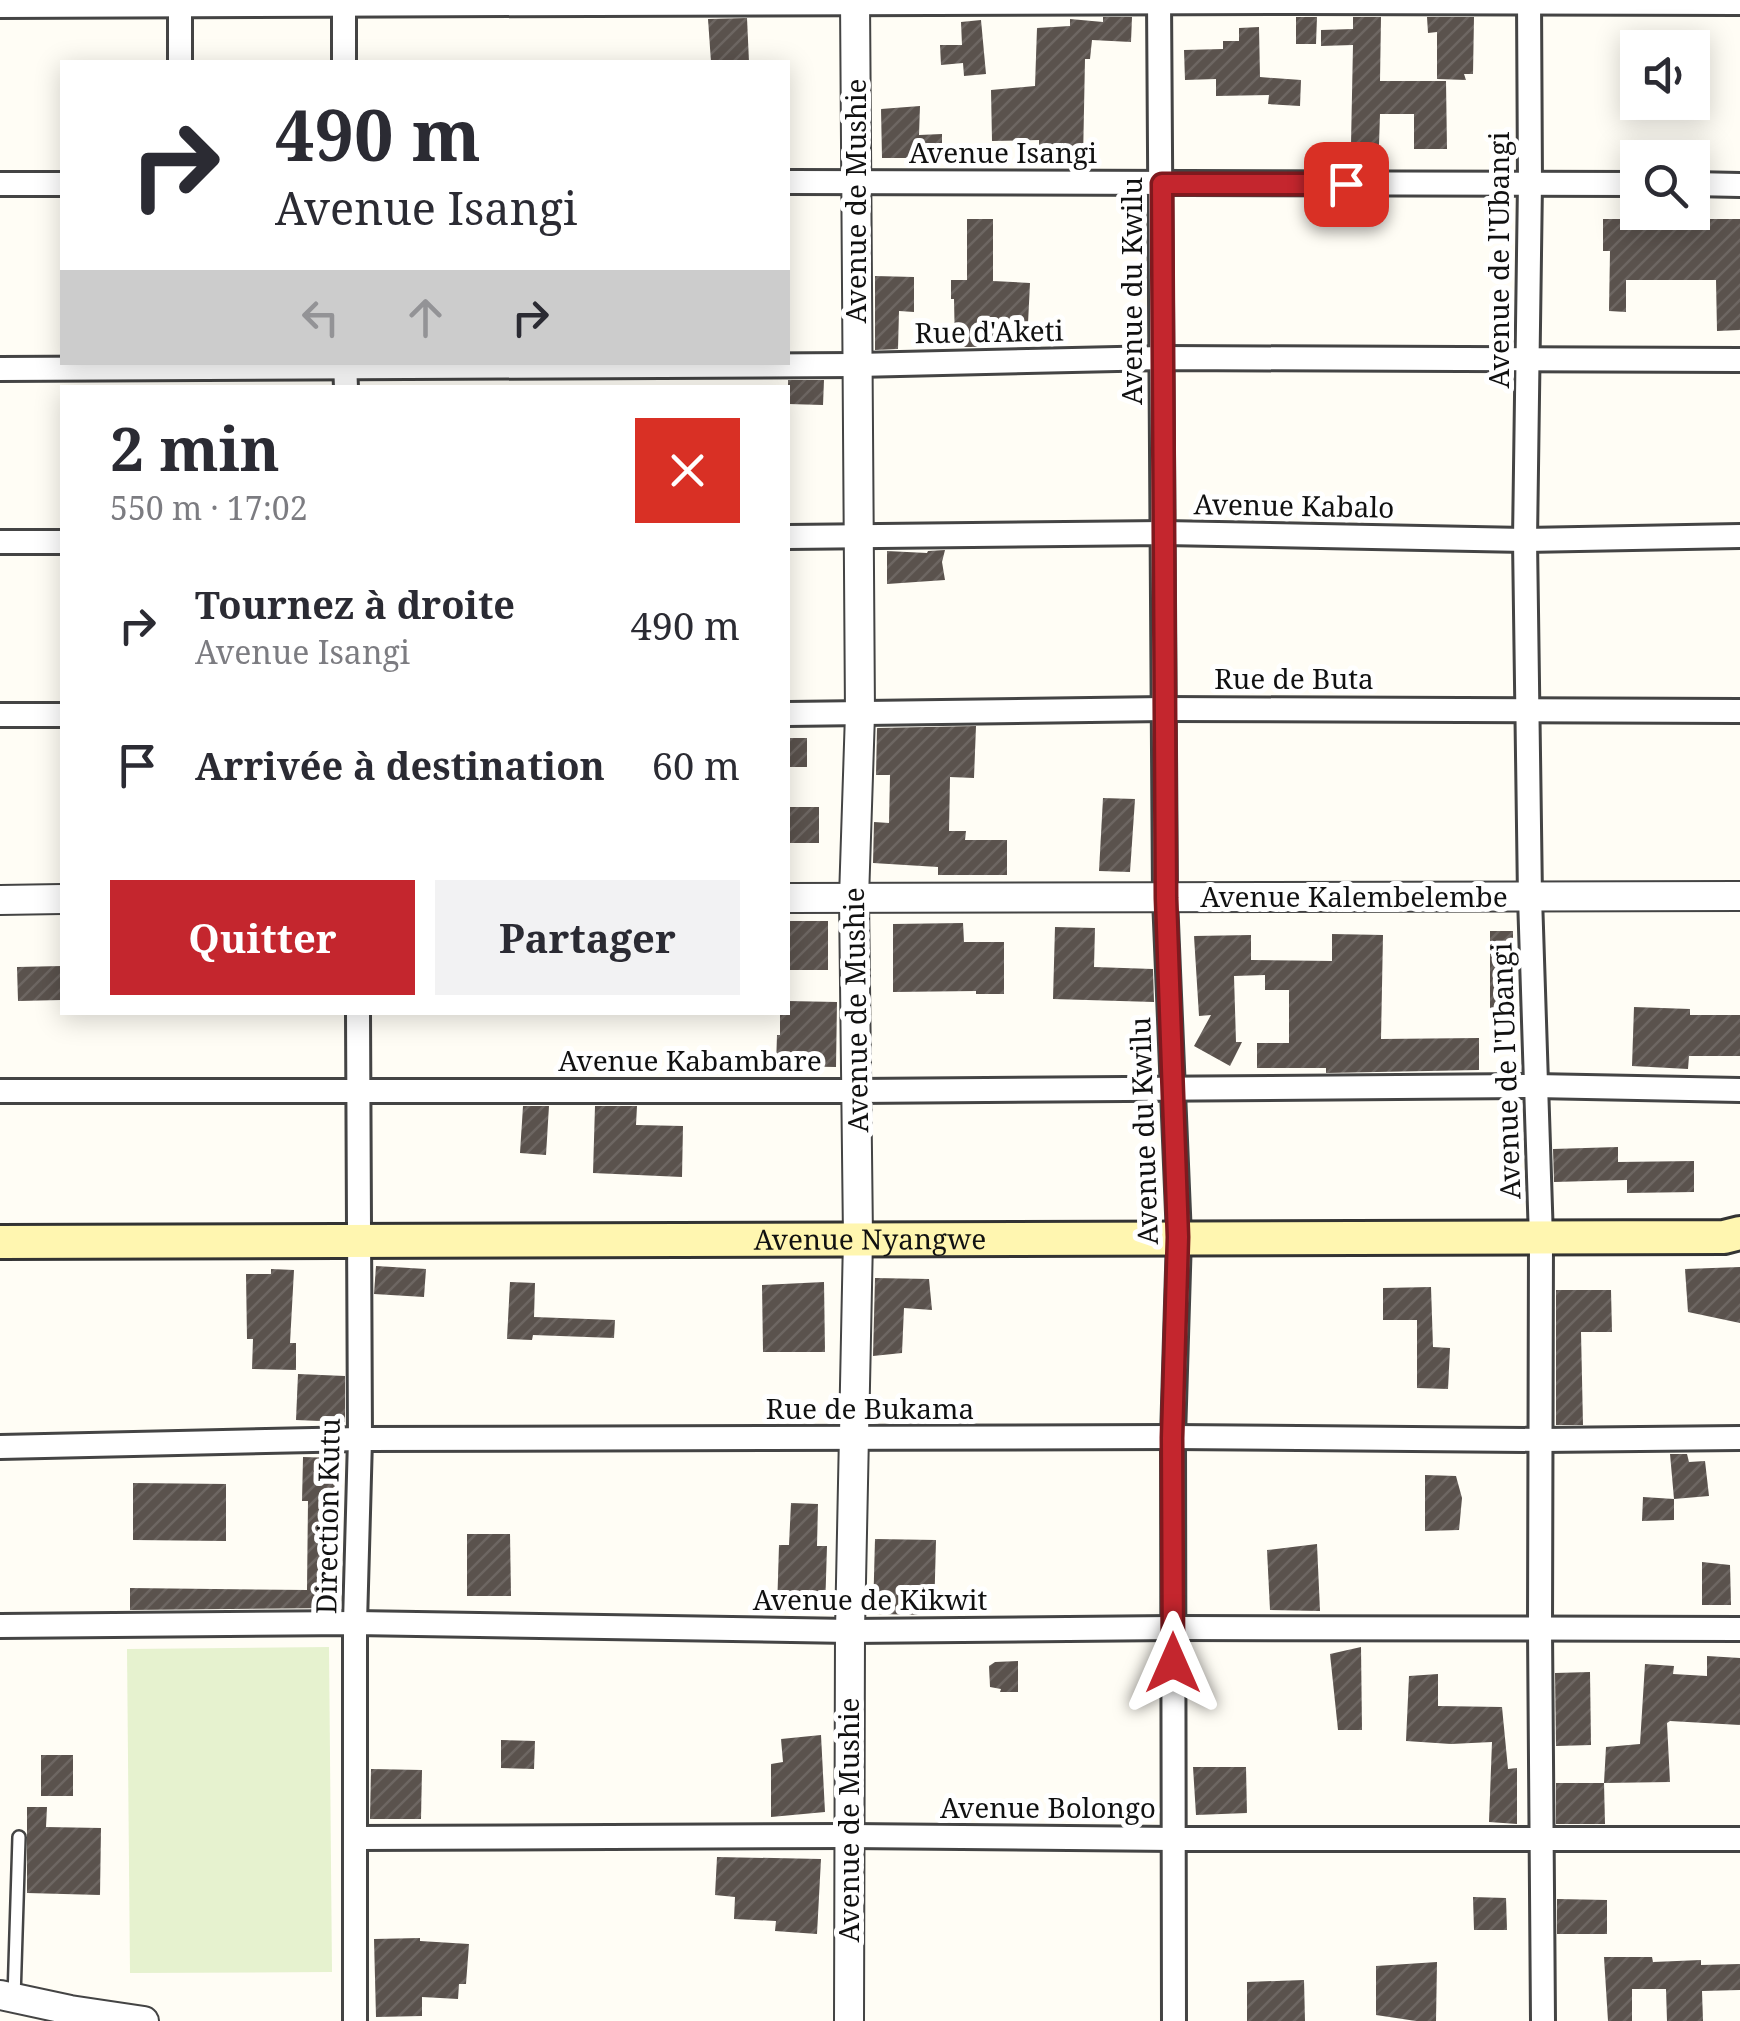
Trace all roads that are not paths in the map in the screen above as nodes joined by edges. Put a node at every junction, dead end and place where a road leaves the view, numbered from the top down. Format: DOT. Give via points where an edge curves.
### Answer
graph roads {
  1 [pos="1529,0"];
  2 [pos="855,1"];
  3 [pos="1159,1"];
  4 [pos="344,2"];
  5 [pos="180,3"];
  6 [pos="1740,4"];
  7 [pos="0,6"];
  8 [pos="180,60"];
  9 [pos="344,60"];
  10 [pos="790,182"];
  11 [pos="856,182"];
  12 [pos="1530,182"];
  13 [pos="0,184"];
  14 [pos="60,184"];
  15 [pos="1162,184"];
  16 [pos="1620,184"];
  17 [pos="1710,184"];
  18 [pos="1740,185"];
  19 [pos="1162,358"];
  20 [pos="1528,360"];
  21 [pos="1740,360"];
  22 [pos="858,366"];
  23 [pos="0,369"];
  24 [pos="346,372"];
  25 [pos="1164,533"];
  26 [pos="859,536"];
  27 [pos="1740,536"];
  28 [pos="790,538"];
  29 [pos="1524,540"];
  30 [pos="0,542"];
  31 [pos="60,542"];
  32 [pos="1164,709"];
  33 [pos="1526,710"];
  34 [pos="1740,712"];
  35 [pos="790,714"];
  36 [pos="860,714"];
  37 [pos="0,715"];
  38 [pos="60,715"];
  39 [pos="1530,896"];
  40 [pos="1740,896"];
  41 [pos="790,898"];
  42 [pos="854,898"];
  43 [pos="1166,898"];
  44 [pos="60,899"];
  45 [pos="0,900"];
  46 [pos="358,1015"];
  47 [pos="1535,1086"];
  48 [pos="1172,1087"];
  49 [pos="360,1090"];
  50 [pos="1740,1090"];
  51 [pos="0,1091"];
  52 [pos="856,1091"];
  53 [pos="1740,1232"];
  54 [pos="1178,1237"];
  55 [pos="858,1238"];
  56 [pos="1541,1239"];
  57 [pos="359,1241"];
  58 [pos="0,1242"];
  59 [pos="1172,1438"];
  60 [pos="1740,1438"];
  61 [pos="360,1439"];
  62 [pos="854,1439"];
  63 [pos="1542,1440"];
  64 [pos="0,1447"];
  65 [pos="355,1623"];
  66 [pos="0,1626"];
  67 [pos="1172,1628"];
  68 [pos="1740,1629"];
  69 [pos="1540,1630"];
  70 [pos="850,1632"];
  71 [pos="848,1836"];
  72 [pos="19,1837"];
  73 [pos="356,1838"];
  74 [pos="1174,1839"];
  75 [pos="1740,1839"];
  76 [pos="1540,1840"];
  77 [pos="7,1996"];
  78 [pos="144,2021"];
  79 [pos="355,2021"];
  80 [pos="849,2021"];
  81 [pos="1174,2021"];
  82 [pos="1543,2021"];
  1 -- 3 [label="street"];
  1 -- 6 [label="street"];
  1 -- 12 [label="street, Avenue de l'Ubangi"];
  2 -- 3 [label="street"];
  2 -- 4 [label="street"];
  2 -- 11 [label="street, Avenue de Mushie"];
  3 -- 15 [label="street, Avenue du Kwilu"];
  4 -- 5 [label="street"];
  4 -- 9 [label="street"];
  5 -- 7 [label="street"];
  5 -- 8 [label="street"];
  10 -- 11 [label="street, Avenue Isangi"];
  11 -- 15 [label="street, Avenue Isangi"];
  11 -- 22 [label="street, Avenue de Mushie"];
  12 -- 15 [label="street, Avenue Isangi"];
  12 -- 16 [label="street, Avenue Isangi"];
  12 -- 20 [label="street, Avenue de l'Ubangi"];
  13 -- 14 [label="street"];
  15 -- 19 [label="street, Avenue du Kwilu"];
  17 -- 18 [label="street"];
  19 -- 20 [label="street, Rue d'Aketi"];
  19 -- 22 [label="street, Rue d'Aketi"];
  19 -- 25 [label="street, Avenue du Kwilu"];
  20 -- 21 [label="street, Rue d'Aketi"];
  20 -- 29 [label="street, Avenue de l'Ubangi"];
  22 -- 24 [label="street, Rue d'Aketi"];
  22 -- 26 [label="street, Avenue de Mushie"];
  23 -- 24 [label="street, Rue d'Aketi"];
  25 -- 26 [label="street, Avenue Kabalo"];
  25 -- 29 [label="street, Avenue Kabalo"];
  25 -- 32 [label="street, Avenue du Kwilu"];
  26 -- 28 [label="street, Avenue Kabalo"];
  26 -- 36 [label="street, Avenue de Mushie"];
  27 -- 29 [label="street, Avenue Kabalo"];
  29 -- 33 [label="street, Avenue de l'Ubangi"];
  30 -- 31 [label="street"];
  32 -- 33 [label="street, Rue de Buta"];
  32 -- 36 [label="street, Rue de Buta"];
  32 -- 43 [label="street, Avenue du Kwilu"];
  33 -- 34 [label="street, Rue de Buta"];
  33 -- 39 [label="street, Avenue de l'Ubangi"];
  35 -- 36 [label="street, Rue de Buta"];
  36 -- 42 [label="street, Avenue de Mushie"];
  37 -- 38 [label="street"];
  39 -- 40 [label="street, Avenue Kalembelembe"];
  39 -- 43 [label="street, Avenue Kalembelembe"];
  39 -- 47 [label="street, Avenue de l'Ubangi"];
  41 -- 42 [label="street, Avenue Kalembelembe"];
  42 -- 43 [label="street, Avenue Kalembelembe"];
  42 -- 52 [label="street, Avenue de Mushie"];
  43 -- 48 [label="street, Avenue du Kwilu"];
  44 -- 45 [label="street"];
  46 -- 49 [label="street, Direction Kutu"];
  47 -- 48 [label="street, Avenue Kabambare"];
  47 -- 50 [label="street, Avenue Kabambare"];
  47 -- 56 [label="street, Avenue de l'Ubangi"];
  48 -- 52 [label="street, Avenue Kabambare"];
  48 -- 54 [label="street, Avenue du Kwilu"];
  49 -- 51 [label="street, Avenue Kabambare"];
  49 -- 52 [label="street, Avenue Kabambare"];
  49 -- 57 [label="street, Direction Kutu"];
  52 -- 55 [label="street, Avenue de Mushie"];
  53 -- 56 [label="main road, Avenue Nyangwe"];
  54 -- 55 [label="main road, Avenue Nyangwe"];
  54 -- 56 [label="main road, Avenue Nyangwe"];
  54 -- 59 [label="street, Avenue du Kwilu"];
  55 -- 57 [label="main road, Avenue Nyangwe"];
  55 -- 62 [label="street, Avenue de Mushie"];
  56 -- 63 [label="street, Avenue de l'Ubangi"];
  57 -- 58 [label="main road, Avenue Nyangwe"];
  57 -- 61 [label="street, Direction Kutu"];
  59 -- 62 [label="street, Rue de Bukama"];
  59 -- 63 [label="street, Rue de Bukama"];
  59 -- 67 [label="street, Avenue du Kwilu"];
  60 -- 63 [label="street, Rue de Bukama"];
  61 -- 62 [label="street, Rue de Bukama"];
  61 -- 64 [label="street, Rue de Bukama"];
  61 -- 65 [label="street, Direction Kutu"];
  62 -- 70 [label="street, Avenue de Mushie"];
  63 -- 69 [label="street, Avenue de l'Ubangi"];
  65 -- 66 [label="street, Avenue de Kikwit"];
  65 -- 70 [label="street, Avenue de Kikwit"];
  65 -- 73 [label="street, Direction Kutu"];
  67 -- 69 [label="street, Avenue de Kikwit"];
  67 -- 70 [label="street, Avenue de Kikwit"];
  67 -- 74 [label="street, Avenue du Kwilu"];
  68 -- 69 [label="street, Avenue de Kikwit"];
  69 -- 76 [label="street, Avenue de l'Ubangi"];
  70 -- 71 [label="street, Avenue de Mushie"];
  71 -- 73 [label="street, Avenue Bolongo"];
  71 -- 74 [label="street, Avenue Bolongo"];
  71 -- 80 [label="street, Avenue de Mushie"];
  72 -- 77 [label="lane"];
  73 -- 79 [label="street, Direction Kutu"];
  74 -- 76 [label="street, Avenue Bolongo"];
  74 -- 81 [label="street, Avenue du Kwilu"];
  75 -- 76 [label="street, Avenue Bolongo"];
  76 -- 82 [label="street, Avenue de l'Ubangi"];
  77 -- 78 [label="street"];
}
